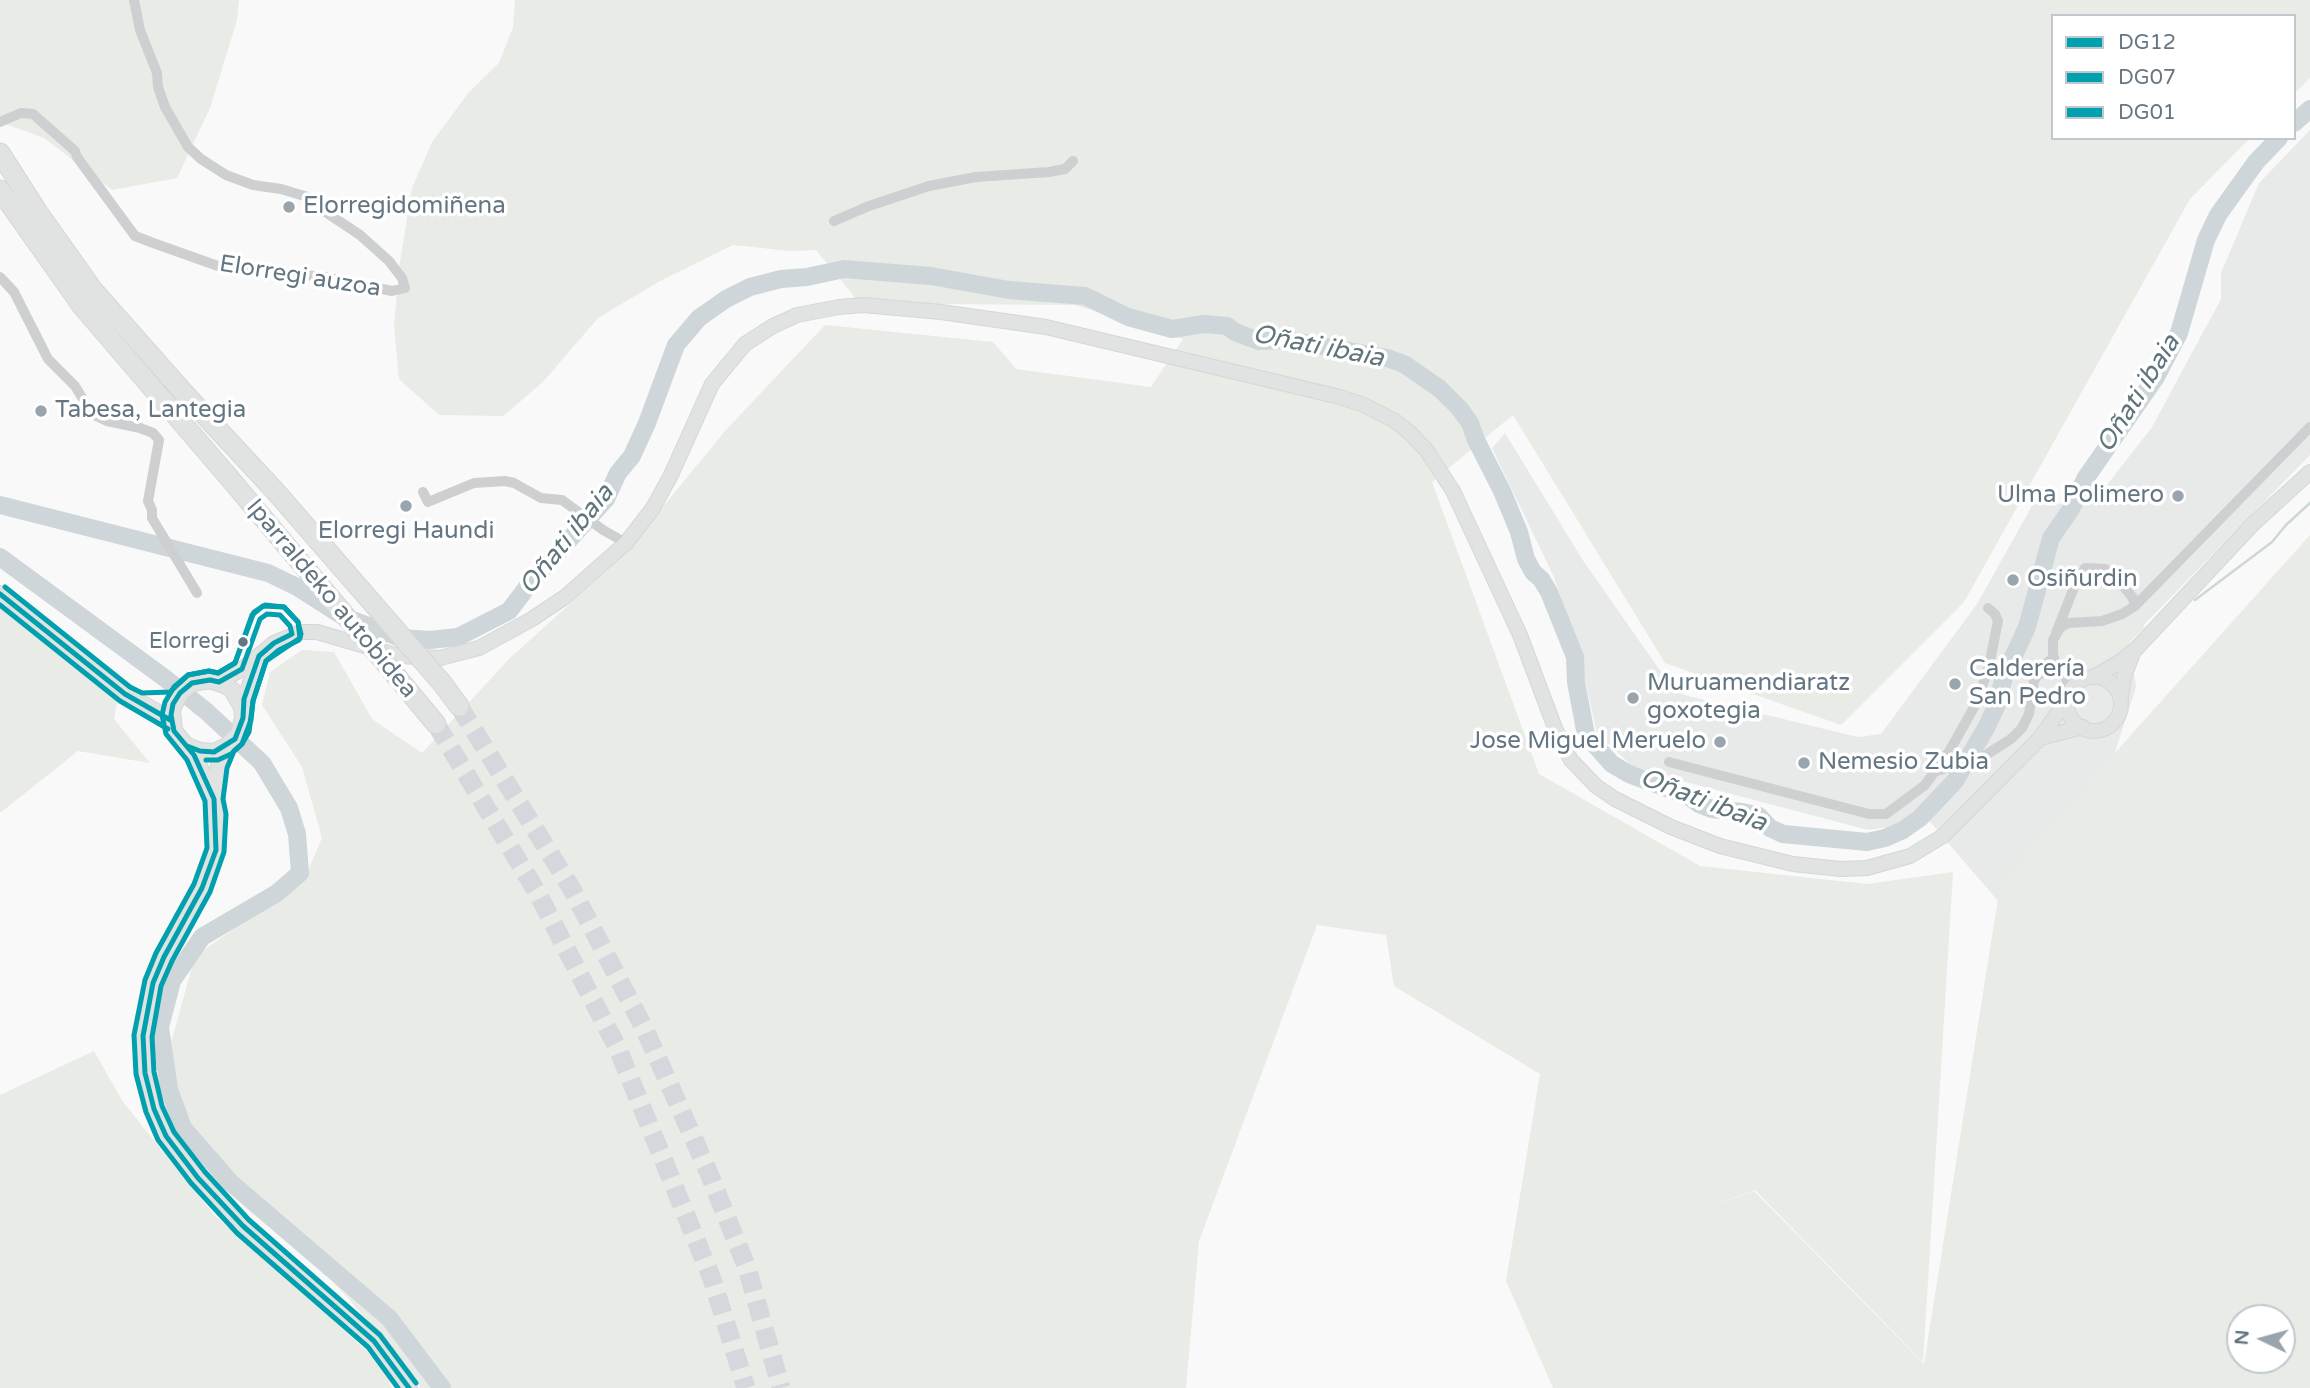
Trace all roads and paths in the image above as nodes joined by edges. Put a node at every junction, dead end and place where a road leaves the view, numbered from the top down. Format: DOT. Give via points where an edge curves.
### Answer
graph roads {
  1 [pos="134,0"];
  2 [pos="1,122"];
  3 [pos="0,153"];
  4 [pos="1073,161"];
  5 [pos="0,190"];
  6 [pos="834,221"];
  7 [pos="0,277"];
  8 [pos="2310,427"];
  9 [pos="2310,472"];
  10 [pos="423,492"];
  11 [pos="626,543"];
  12 [pos="197,593"];
  13 [pos="0,594"];
  14 [pos="2135,606"];
  15 [pos="1988,608"];
  16 [pos="2055,635"];
  17 [pos="2136,649"];
  18 [pos="259,656"];
  19 [pos="2057,661"];
  20 [pos="2091,678"];
  21 [pos="219,682"];
  22 [pos="2069,698"];
  23 [pos="2121,699"];
  24 [pos="459,706"];
  25 [pos="242,707"];
  26 [pos="170,708"];
  27 [pos="436,724"];
  28 [pos="2083,727"];
  29 [pos="2040,738"];
  30 [pos="187,746"];
  31 [pos="227,746"];
  32 [pos="1669,762"];
  33 [pos="1937,771"];
  34 [pos="214,799"];
  35 [pos="409,1388"];
  1 -- 2 [label="street, Elorregi auzoa" via="164,107 188,147 226,175 311,198 389,261 405,288 392,291 324,277 218,266 135,236 75,151 33,114 21,113"];
  3 -- 24 [label="highway, Iparraldeko autobidea, bridge" via="93,290 276,492"];
  4 -- 6 [label="street" via="1065,169 1049,172 929,186"];
  5 -- 27 [label="highway, Iparraldeko autobidea, bridge" via="82,306"];
  7 -- 12 [label="street" via="14,292 48,359 75,386 92,414 141,428 159,440 147,497 152,518"];
  8 -- 14 [label="street"];
  9 -- 17 [label="main road" via="2253,524"];
  10 -- 11 [label="street" via="428,502 474,483 505,481 541,498 562,500"];
  11 -- 18 [label="main road" via="543,611 490,643 460,654 399,656 317,632 292,634"];
  11 -- 29 [label="main road" via="671,475 712,384 746,344 773,326 809,311 863,305 1000,320 1130,345 1340,397 1395,421 1427,451 1453,491 1520,635 1571,760 1615,799 1697,838 1793,864 1841,869 1891,863 1943,836"];
  13 -- 26 [label="main road" via="125,694"];
  14 -- 16 [label="street" via="2102,621 2068,623"];
  14 -- 16 [label="street" via="2116,577 2105,569 2085,568"];
  15 -- 33 [label="street" via="1998,621 1989,666 1977,702"];
  16 -- 19 [label="street" via="2052,646"];
  17 -- 20 [label="main road"];
  17 -- 23 [label="main road"];
  18 -- 21 [label="main road"];
  18 -- 25 [label="main road"];
  19 -- 20 [label="street" via="2079,677"];
  19 -- 22 [label="street" via="2067,680"];
  19 -- 33 [label="street" via="2038,675 2022,728 1981,758"];
  20 -- 22 [label="main road" via="2078,683"];
  20 -- 23 [label="main road" via="2110,682"];
  21 -- 25 [label="main road" via="233,691"];
  21 -- 26 [label="main road" via="192,683"];
  22 -- 28 [label="main road" via="2072,718"];
  22 -- 29 [label="main road"];
  23 -- 28 [label="main road" via="2116,720 2108,727"];
  25 -- 31 [label="main road" via="241,729"];
  26 -- 30 [label="main road" via="180,739"];
  28 -- 29 [label="main road"];
  30 -- 31 [label="main road" via="207,752"];
  30 -- 34 [label="main road"];
  31 -- 34 [label="main road"];
  32 -- 33 [label="street" via="1878,814 1904,803"];
  34 -- 35 [label="main road" via="216,850 148,1001 143,1049 150,1096 166,1136 198,1178 243,1226 374,1342"];
}
